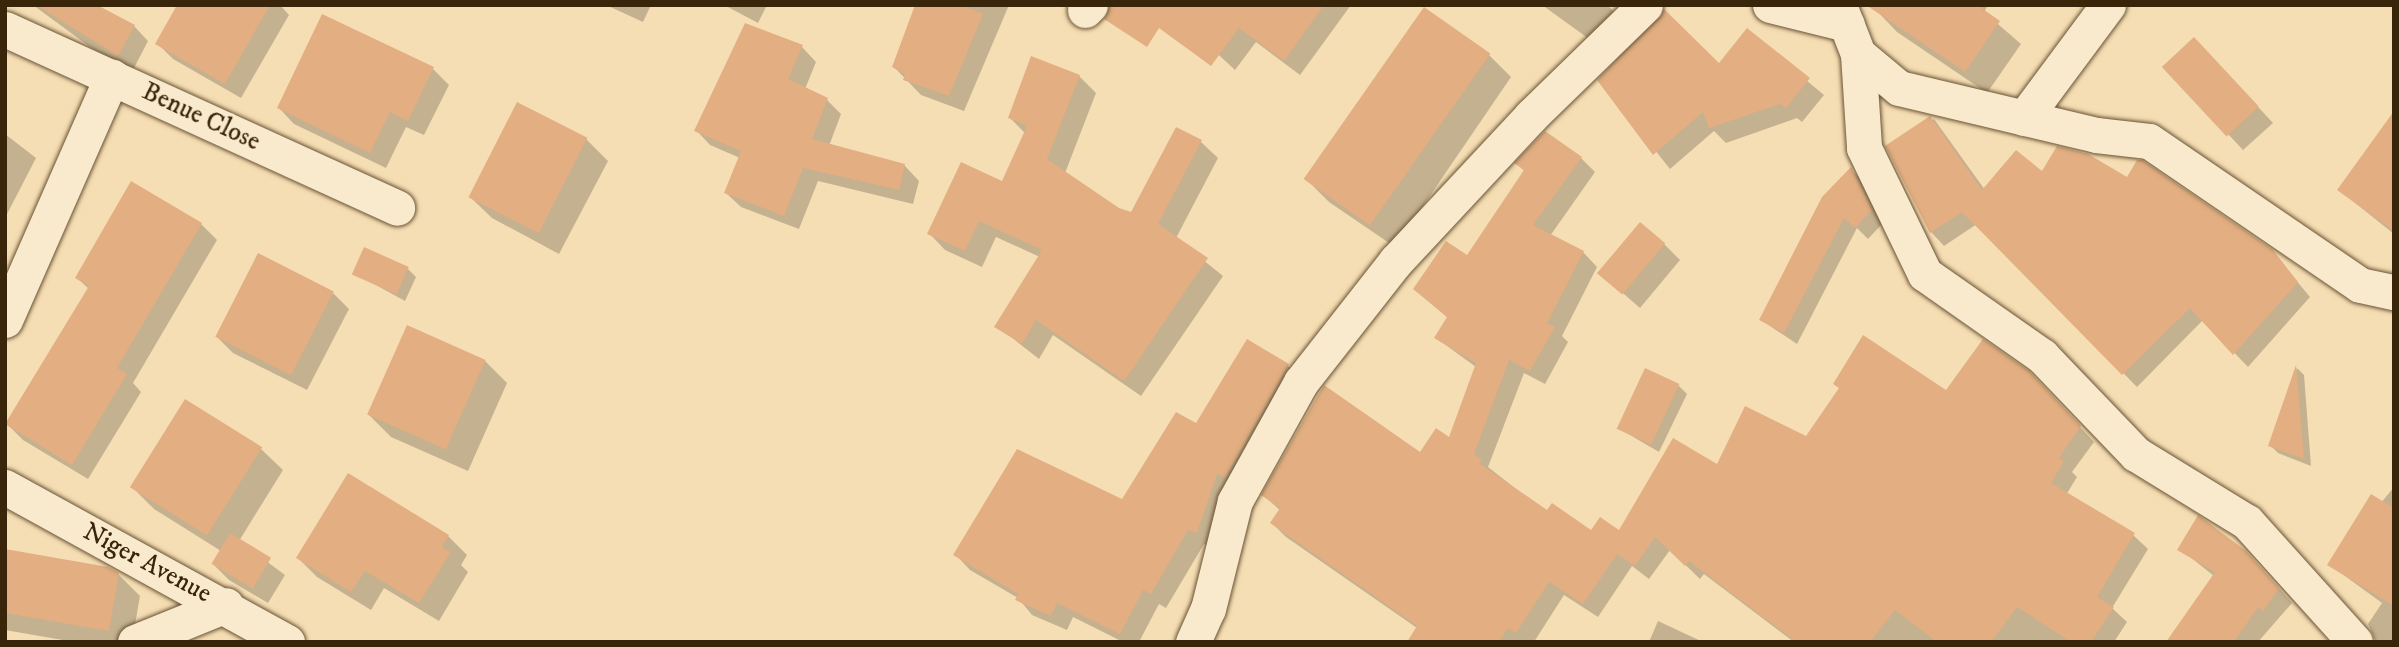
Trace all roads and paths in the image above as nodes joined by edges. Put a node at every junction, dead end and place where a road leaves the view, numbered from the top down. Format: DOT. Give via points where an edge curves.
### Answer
graph roads {
  1 [pos="1645,5"];
  2 [pos="1770,5"];
  3 [pos="2108,5"];
  4 [pos="1848,28"];
  5 [pos="5,29"];
  6 [pos="112,76"];
  7 [pos="2024,118"];
  8 [pos="397,208"];
  9 [pos="2394,292"];
  10 [pos="5,320"];
  11 [pos="5,487"];
  12 [pos="226,605"];
  13 [pos="135,642"];
  14 [pos="287,642"];
  15 [pos="1193,642"];
  16 [pos="2356,642"];
  1 -- 15 [label="street" via="1531,116 1405,252 1301,382 1235,501 1208,609"];
  2 -- 4 [label="street"];
  3 -- 7 [label="street"];
  4 -- 7 [label="street" via="1899,88"];
  4 -- 16 [label="street" via="1864,148 1925,274 2042,356 2136,454 2246,522"];
  5 -- 6 [label="street, Benue Close"];
  6 -- 8 [label="street, Benue Close"];
  6 -- 10 [label="street"];
  7 -- 9 [label="street" via="2096,135 2149,141 2360,285"];
  11 -- 12 [label="street, Niger Avenue"];
  12 -- 13 [label="street"];
  12 -- 14 [label="street, Niger Avenue"];
}
